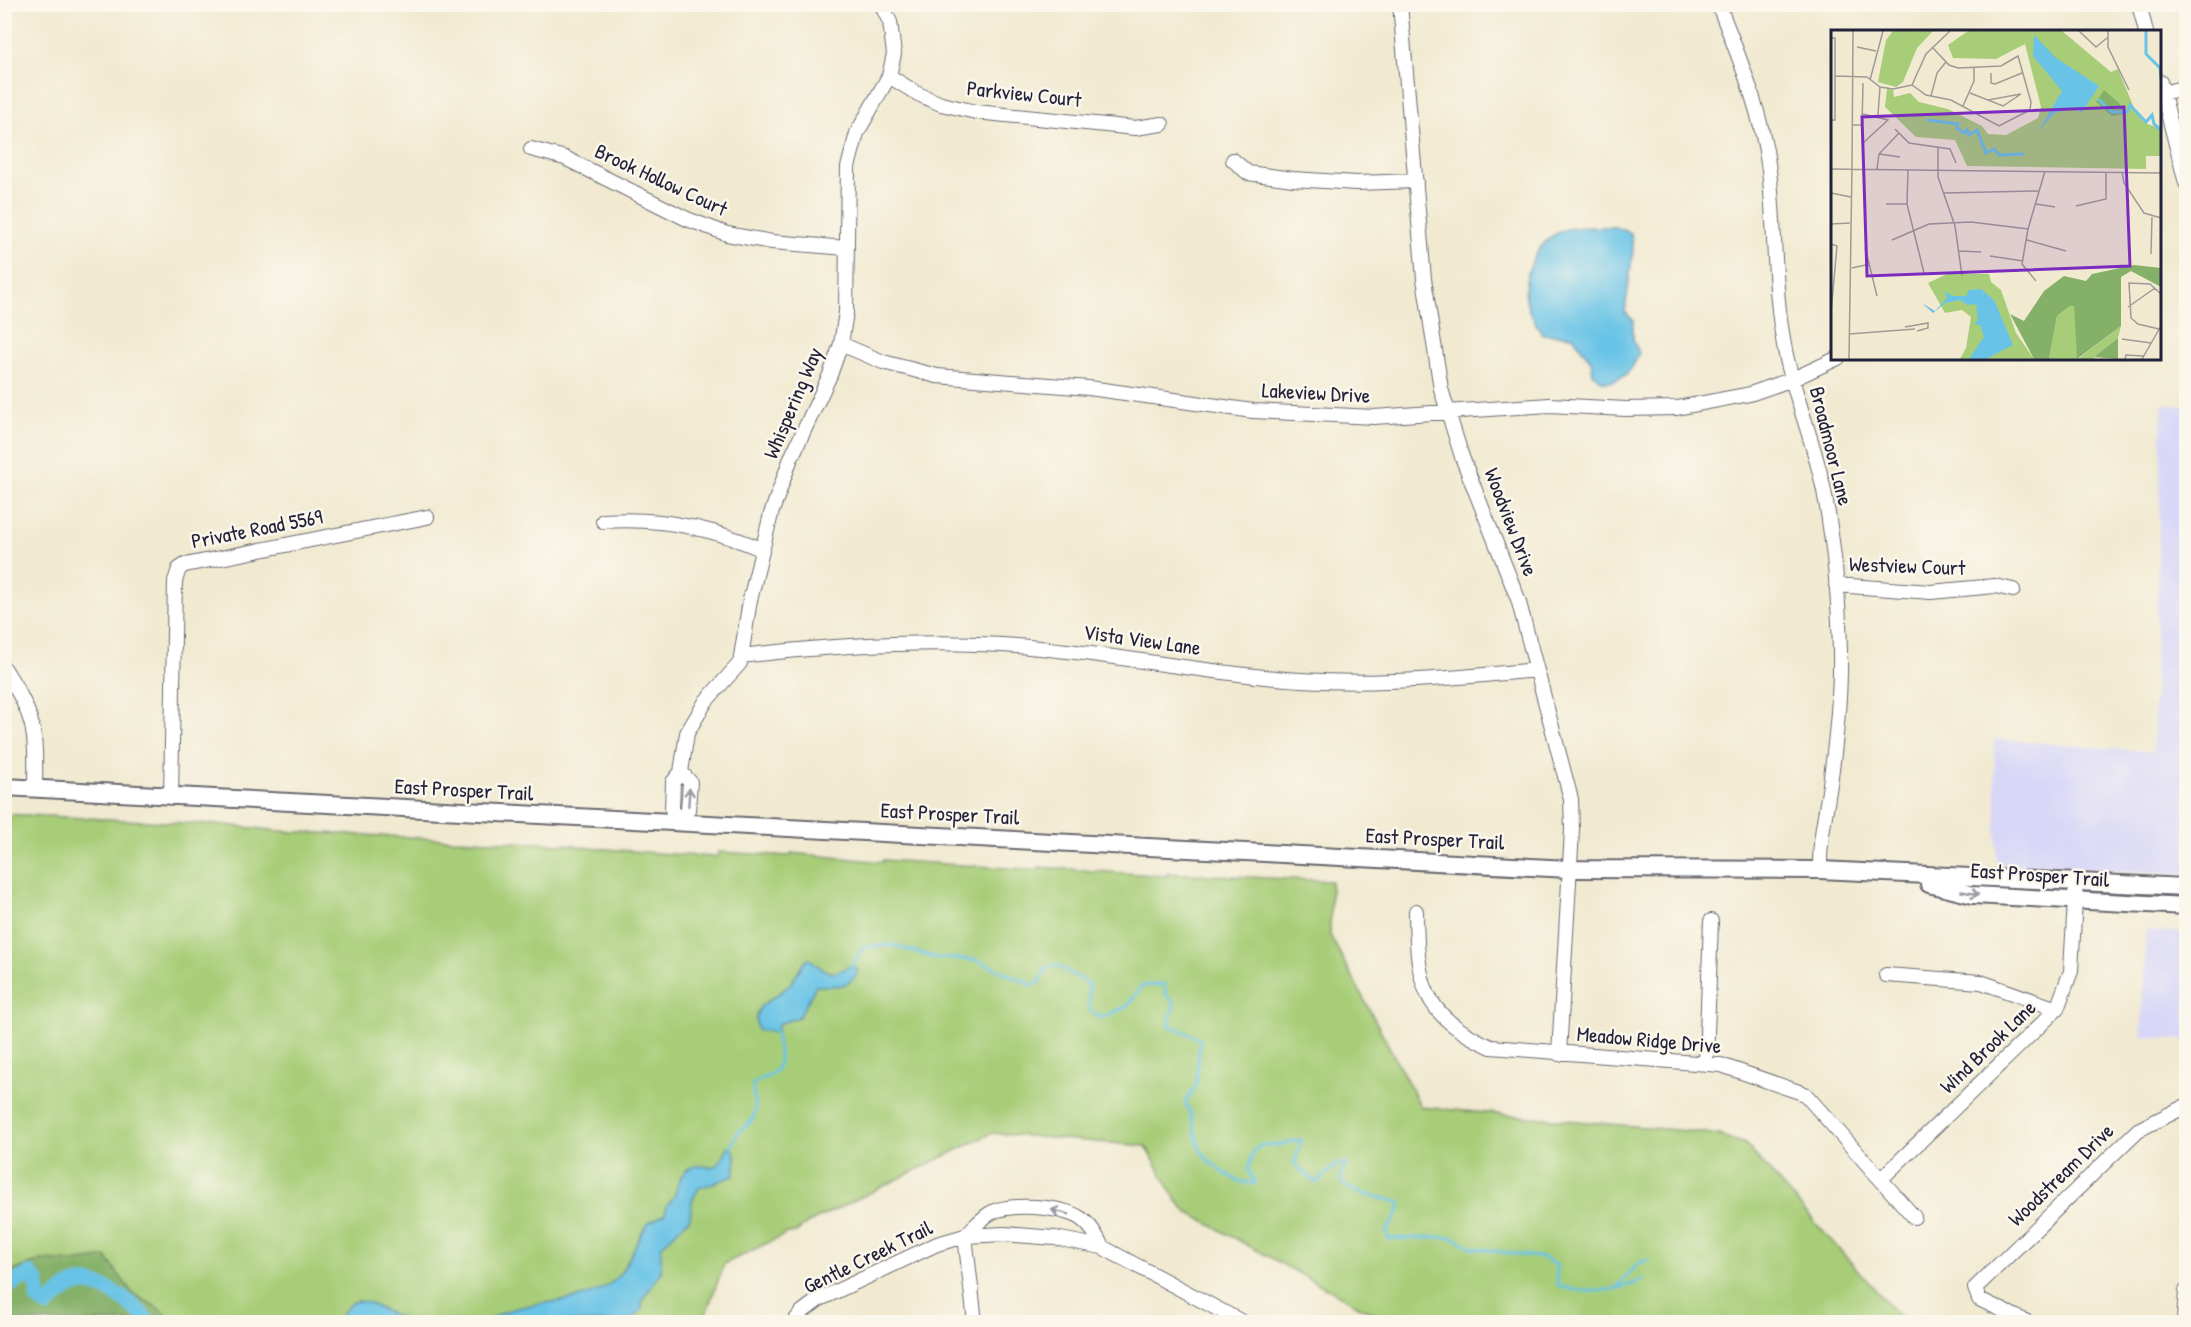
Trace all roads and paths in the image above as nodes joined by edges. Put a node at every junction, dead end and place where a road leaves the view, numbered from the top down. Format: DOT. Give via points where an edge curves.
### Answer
graph roads {
  1 [pos="881,4"];
  2 [pos="1400,4"];
  3 [pos="2139,4"];
  4 [pos="1719,6"];
  5 [pos="2146,30"];
  6 [pos="889,76"];
  7 [pos="2187,87"];
  8 [pos="2161,88"];
  9 [pos="1162,124"];
  10 [pos="531,149"];
  11 [pos="1233,160"];
  12 [pos="1416,181"];
  13 [pos="2187,183"];
  14 [pos="846,248"];
  15 [pos="841,344"];
  16 [pos="1834,360"];
  17 [pos="1793,379"];
  18 [pos="1448,414"];
  19 [pos="427,517"];
  20 [pos="603,520"];
  21 [pos="761,549"];
  22 [pos="1836,585"];
  23 [pos="2013,590"];
  24 [pos="741,656"];
  25 [pos="4,668"];
  26 [pos="1536,670"];
  27 [pos="4,787"];
  28 [pos="35,788"];
  29 [pos="171,797"];
  30 [pos="678,822"];
  31 [pos="1569,869"];
  32 [pos="1820,870"];
  33 [pos="1893,875"];
  34 [pos="2076,882"];
  35 [pos="2187,887"];
  36 [pos="2075,901"];
  37 [pos="2187,906"];
  38 [pos="1416,911"];
  39 [pos="1711,921"];
  40 [pos="1886,975"];
  41 [pos="2057,1009"];
  42 [pos="1559,1053"];
  43 [pos="1706,1063"];
  44 [pos="2187,1106"];
  45 [pos="1881,1179"];
  46 [pos="1914,1217"];
  47 [pos="965,1236"];
  48 [pos="1102,1247"];
  49 [pos="2187,1291"];
  50 [pos="794,1323"];
  51 [pos="975,1323"];
  52 [pos="1242,1323"];
  53 [pos="2027,1323"];
  54 [pos="2184,1323"];
  1 -- 6 [label="street, Whispering Way" via="893,35"];
  2 -- 12 [label="street, Woodview Drive"];
  3 -- 5 [label="street"];
  4 -- 17 [label="street, Broadmoor Lane" via="1744,69 1768,167 1778,307"];
  6 -- 9 [label="street, Parkview Court" via="933,100 976,112 1135,128"];
  6 -- 14 [label="street, Whispering Way" via="866,113 852,147 846,184"];
  7 -- 8 [label="street"];
  8 -- 13 [label="street"];
  10 -- 14 [label="street, Brook Hollow Court" via="565,158 624,190 710,228 753,239"];
  11 -- 12 [label="street" via="1248,173 1293,179"];
  12 -- 18 [label="street, Woodview Drive" via="1431,334"];
  14 -- 15 [label="street, Whispering Way" via="846,312"];
  15 -- 18 [label="street, Lakeview Drive" via="912,371 968,380 1089,388 1310,416"];
  15 -- 21 [label="street, Whispering Way" via="791,458"];
  16 -- 17 [label="street, Lakeview Drive"];
  17 -- 18 [label="street, Lakeview Drive" via="1750,394 1677,408 1549,405"];
  17 -- 22 [label="street, Broadmoor Lane" via="1824,489"];
  18 -- 26 [label="street, Woodview Drive" via="1518,599"];
  19 -- 29 [label="street, Private Road 5569" via="179,569 175,581"];
  20 -- 21 [label="street" via="680,523"];
  21 -- 24 [label="street, Whispering Way"];
  22 -- 23 [label="street, Westview Court" via="1930,592 1995,586"];
  22 -- 32 [label="street, Broadmoor Lane" via="1839,699 1820,836"];
  24 -- 26 [label="street, Vista View Lane" via="842,645 970,643 1084,652 1245,676 1302,680 1426,680"];
  24 -- 30 [label="street, Whispering Way" via="736,668 693,720 684,744 681,772 690,782 688,810"];
  25 -- 28 [label="street" via="25,700 31,718"];
  26 -- 31 [label="street, Woodview Drive" via="1571,799"];
  27 -- 28 [label="main road, East Prosper Trail"];
  28 -- 29 [label="main road, East Prosper Trail"];
  29 -- 30 [label="main road, East Prosper Trail"];
  30 -- 31 [label="main road, East Prosper Trail"];
  31 -- 32 [label="main road, East Prosper Trail"];
  31 -- 42 [label="street, Woodview Drive"];
  32 -- 33 [label="main road, East Prosper Trail"];
  33 -- 34 [label="main road, East Prosper Trail"];
  33 -- 36 [label="main road, East Prosper Trail, one-way" via="1973,895"];
  34 -- 35 [label="main road, East Prosper Trail"];
  34 -- 36 [label="street, Wind Brook Lane"];
  36 -- 37 [label="main road, East Prosper Trail"];
  36 -- 41 [label="street, Wind Brook Lane" via="2071,971"];
  38 -- 42 [label="street, Meadow Ridge Drive" via="1417,957 1437,1012 1462,1034 1491,1047"];
  39 -- 43 [label="street"];
  40 -- 41 [label="street" via="1981,982"];
  41 -- 45 [label="street, Wind Brook Lane"];
  42 -- 43 [label="street, Meadow Ridge Drive"];
  43 -- 45 [label="street, Meadow Ridge Drive" via="1806,1094"];
  44 -- 53 [label="street, Woodstream Drive" via="2138,1130 1975,1288 1979,1299"];
  45 -- 46 [label="street, Meadow Ridge Drive"];
  47 -- 48 [label="street, Gentle Creek Trail" via="1055,1238"];
  48 -- 47 [label="street, Gentle Creek Trail, one-way" via="1092,1228 1078,1216 1045,1208 1010,1208 990,1213"];
  47 -- 50 [label="street, Gentle Creek Trail" via="937,1244 819,1300"];
  47 -- 51 [label="street"];
  48 -- 52 [label="street, Gentle Creek Trail"];
  49 -- 54 [label="street"];
}
